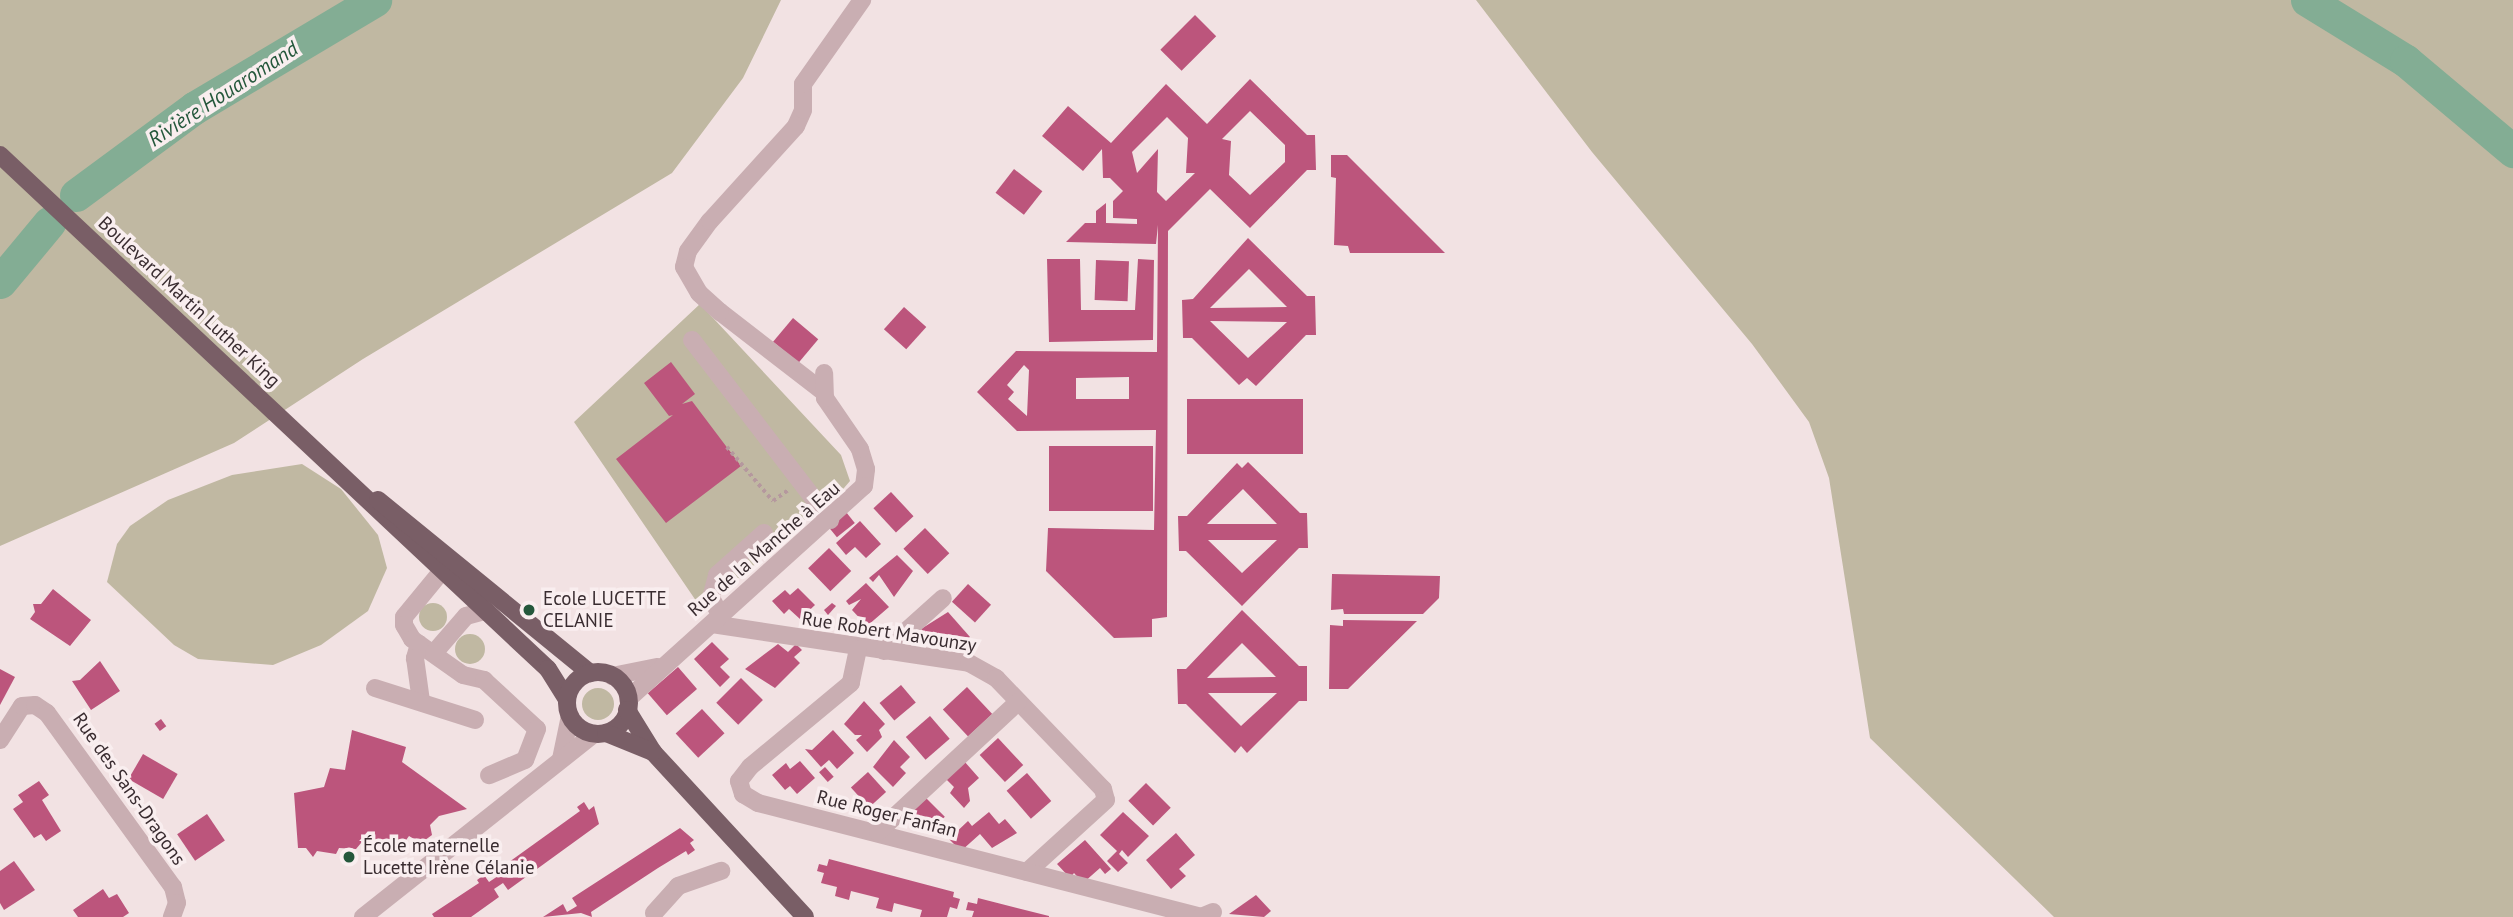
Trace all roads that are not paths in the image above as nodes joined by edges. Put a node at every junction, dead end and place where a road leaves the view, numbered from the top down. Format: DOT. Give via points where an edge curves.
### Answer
graph roads {
  1 [pos="862,0"];
  2 [pos="0,155"];
  3 [pos="692,340"];
  4 [pos="350,480"];
  5 [pos="830,520"];
  6 [pos="764,533"];
  7 [pos="441,572"];
  8 [pos="466,572"];
  9 [pos="943,597"];
  10 [pos="485,611"];
  11 [pos="716,620"];
  12 [pos="426,649"];
  13 [pos="858,649"];
  14 [pos="884,651"];
  15 [pos="658,667"];
  16 [pos="590,673"];
  17 [pos="612,676"];
  18 [pos="375,688"];
  19 [pos="421,701"];
  20 [pos="1018,702"];
  21 [pos="628,705"];
  22 [pos="568,708"];
  23 [pos="475,720"];
  24 [pos="600,733"];
  25 [pos="0,740"];
  26 [pos="653,752"];
  27 [pos="561,759"];
  28 [pos="525,760"];
  29 [pos="489,775"];
  30 [pos="540,775"];
  31 [pos="877,832"];
  32 [pos="721,871"];
  33 [pos="1027,872"];
  34 [pos="1213,912"];
  35 [pos="651,916"];
  36 [pos="172,917"];
  37 [pos="363,917"];
  38 [pos="806,917"];
  1 -- 5 [label="street, Rue de la Manche à Eau" via="803,84 803,110 796,127 710,221 688,251 684,267 699,293 720,312 822,382 860,449 866,470 864,486"];
  2 -- 4 [label="main road, Boulevard Martin Luther King"];
  3 -- 5 [label="street"];
  4 -- 7 [label="main road, Boulevard Martin Luther King"];
  4 -- 8 [label="main road, Boulevard Martin Luther King"];
  5 -- 11 [label="street, Rue de la Manche à Eau"];
  6 -- 11 [label="street" via="717,575 711,598"];
  7 -- 8 [label="street"];
  7 -- 10 [label="main road, Boulevard Martin Luther King"];
  7 -- 12 [label="street" via="404,617 412,639"];
  8 -- 16 [label="main road, Boulevard Martin Luther King"];
  9 -- 14 [label="street"];
  10 -- 12 [label="street" via="467,616"];
  10 -- 22 [label="main road, Boulevard Martin Luther King" via="548,669"];
  11 -- 13 [label="street, Rue Robert Mavounzy"];
  11 -- 15 [label="street, Rue de la Manche à Eau"];
  12 -- 19 [label="street" via="415,658"];
  12 -- 28 [label="street" via="463,675 484,680 530,719 537,729"];
  13 -- 14 [label="street, Rue Robert Mavounzy"];
  13 -- 31 [label="street, Rue Roger Fanfan" via="851,683 739,781 743,794 758,803"];
  14 -- 20 [label="street, Rue Robert Mavounzy" via="982,667"];
  15 -- 17 [label="street"];
  15 -- 21 [label="street, Rue de la Manche à Eau"];
  16 -- 17 [label="main road"];
  16 -- 22 [label="main road" via="571,686"];
  17 -- 21 [label="main road" via="623,686"];
  18 -- 19 [label="street"];
  19 -- 23 [label="street"];
  20 -- 31 [label="street"];
  20 -- 33 [label="street, Rue Robert Mavounzy" via="1103,789 1105,800"];
  21 -- 24 [label="main road" via="621,723"];
  21 -- 26 [label="main road"];
  22 -- 24 [label="main road" via="575,725"];
  22 -- 27 [label="street"];
  24 -- 26 [label="main road"];
  24 -- 27 [label="street"];
  25 -- 36 [label="street, Rue des Sans-Dragons" via="22,706 35,705 47,713 173,887 177,903"];
  26 -- 38 [label="main road"];
  27 -- 30 [label="street"];
  28 -- 29 [label="street"];
  28 -- 30 [label="street"];
  30 -- 37 [label="street"];
  31 -- 33 [label="street, Rue Roger Fanfan"];
  32 -- 35 [label="street" via="678,886"];
  33 -- 34 [label="street, Rue Roger Fanfan" via="1201,917"];
}
